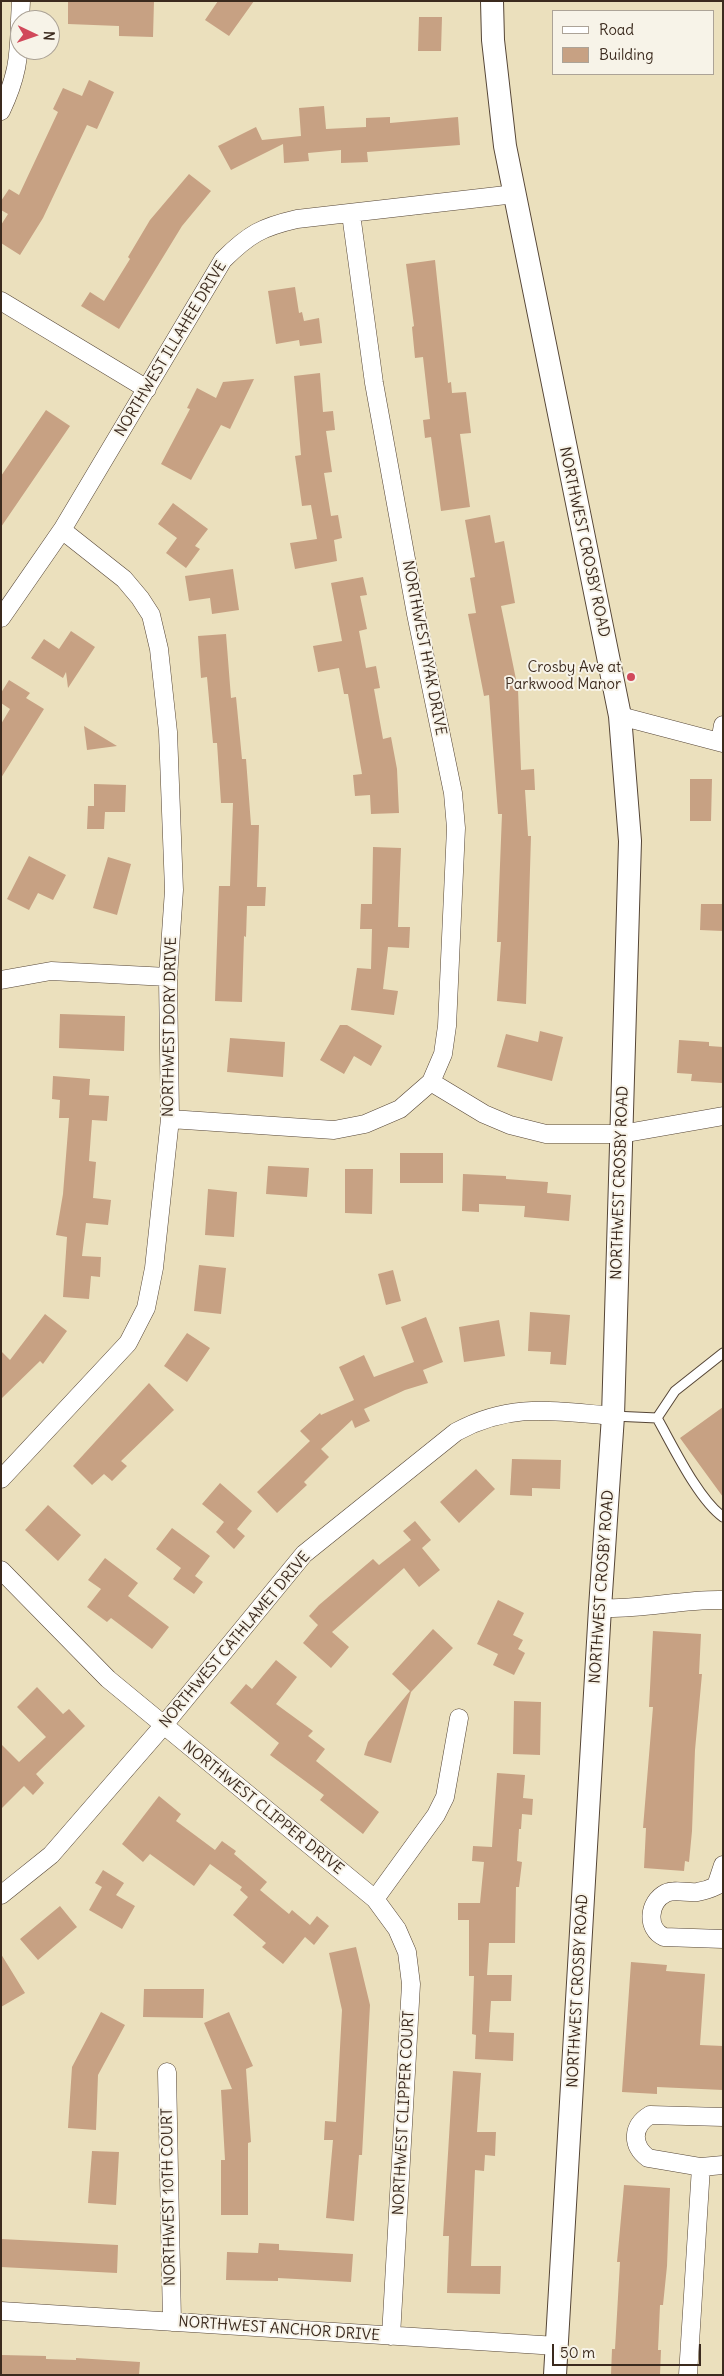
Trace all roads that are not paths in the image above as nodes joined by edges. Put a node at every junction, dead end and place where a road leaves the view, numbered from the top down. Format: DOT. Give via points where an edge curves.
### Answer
graph roads {
  1 [pos="492,1"];
  2 [pos="18,60"];
  3 [pos="1,111"];
  4 [pos="515,194"];
  5 [pos="351,214"];
  6 [pos="1,301"];
  7 [pos="147,389"];
  8 [pos="62,530"];
  9 [pos="1,618"];
  10 [pos="620,716"];
  11 [pos="722,737"];
  12 [pos="168,977"];
  13 [pos="1,980"];
  14 [pos="431,1082"];
  15 [pos="723,1116"];
  16 [pos="170,1118"];
  17 [pos="621,1134"];
  18 [pos="723,1353"];
  19 [pos="613,1416"];
  20 [pos="657,1418"];
  21 [pos="1,1478"];
  22 [pos="723,1517"];
  23 [pos="1,1570"];
  24 [pos="723,1600"];
  25 [pos="600,1608"];
  26 [pos="459,1718"];
  27 [pos="163,1726"];
  28 [pos="723,1865"];
  29 [pos="1,1895"];
  30 [pos="375,1899"];
  31 [pos="723,1939"];
  32 [pos="167,2072"];
  33 [pos="723,2117"];
  34 [pos="723,2165"];
  35 [pos="701,2167"];
  36 [pos="1,2311"];
  37 [pos="172,2322"];
  38 [pos="391,2336"];
  39 [pos="557,2346"];
  40 [pos="555,2375"];
  41 [pos="688,2375"];
  1 -- 4 [label="street, NORTHWEST CROSBY ROAD" via="505,146"];
  2 -- 3 [label="street" via="13,86"];
  4 -- 5 [label="street, NORTHWEST ILLAHEE DRIVE"];
  4 -- 10 [label="street, NORTHWEST CROSBY ROAD"];
  5 -- 7 [label="street, NORTHWEST ILLAHEE DRIVE" via="288,221 245,238 224,260"];
  5 -- 14 [label="street, NORTHWEST HYAK DRIVE" via="374,383 453,793 456,828 447,1026 443,1054"];
  6 -- 7 [label="street"];
  7 -- 8 [label="street, NORTHWEST ILLAHEE DRIVE"];
  8 -- 9 [label="street, NORTHWEST ILLAHEE DRIVE"];
  8 -- 12 [label="street, NORTHWEST DORY DRIVE" via="124,579 151,615 159,649 168,732 174,890"];
  10 -- 11 [label="street"];
  10 -- 17 [label="street, NORTHWEST CROSBY ROAD" via="630,841"];
  12 -- 13 [label="street" via="51,971"];
  12 -- 16 [label="street, NORTHWEST DORY DRIVE"];
  14 -- 16 [label="street" via="400,1109 365,1124 334,1130"];
  14 -- 17 [label="street" via="484,1114 528,1130 546,1134"];
  15 -- 17 [label="street"];
  16 -- 21 [label="street, NORTHWEST DORY DRIVE" via="154,1268 146,1308 128,1343"];
  17 -- 19 [label="street, NORTHWEST CROSBY ROAD"];
  18 -- 20 [label="lane" via="675,1392"];
  19 -- 20 [label="lane"];
  19 -- 25 [label="street, NORTHWEST CROSBY ROAD"];
  19 -- 27 [label="street, NORTHWEST CATHLAMET DRIVE" via="531,1409 476,1421 456,1432 304,1554"];
  20 -- 22 [label="lane" via="695,1483"];
  23 -- 27 [label="street, NORTHWEST CLIPPER DRIVE" via="108,1679"];
  24 -- 25 [label="street" via="656,1604 625,1610"];
  25 -- 39 [label="street, NORTHWEST CROSBY ROAD"];
  26 -- 30 [label="street" via="445,1797 436,1815"];
  27 -- 29 [label="street, NORTHWEST CATHLAMET DRIVE" via="51,1855"];
  27 -- 30 [label="street, NORTHWEST CLIPPER DRIVE"];
  28 -- 31 [label="street" via="716,1886 697,1892 667,1892 659,1898 652,1911 652,1926 664,1937"];
  30 -- 38 [label="street, NORTHWEST CLIPPER COURT" via="397,1929 407,1952 411,1984"];
  32 -- 37 [label="street, NORTHWEST 10TH COURT"];
  33 -- 35 [label="street" via="650,2115 637,2127 636,2145 648,2158"];
  34 -- 35 [label="street"];
  35 -- 41 [label="street"];
  36 -- 37 [label="street, NORTHWEST ANCHOR DRIVE"];
  37 -- 38 [label="street, NORTHWEST ANCHOR DRIVE"];
  38 -- 39 [label="street, NORTHWEST ANCHOR DRIVE"];
  39 -- 40 [label="street, NORTHWEST CROSBY ROAD"];
}
